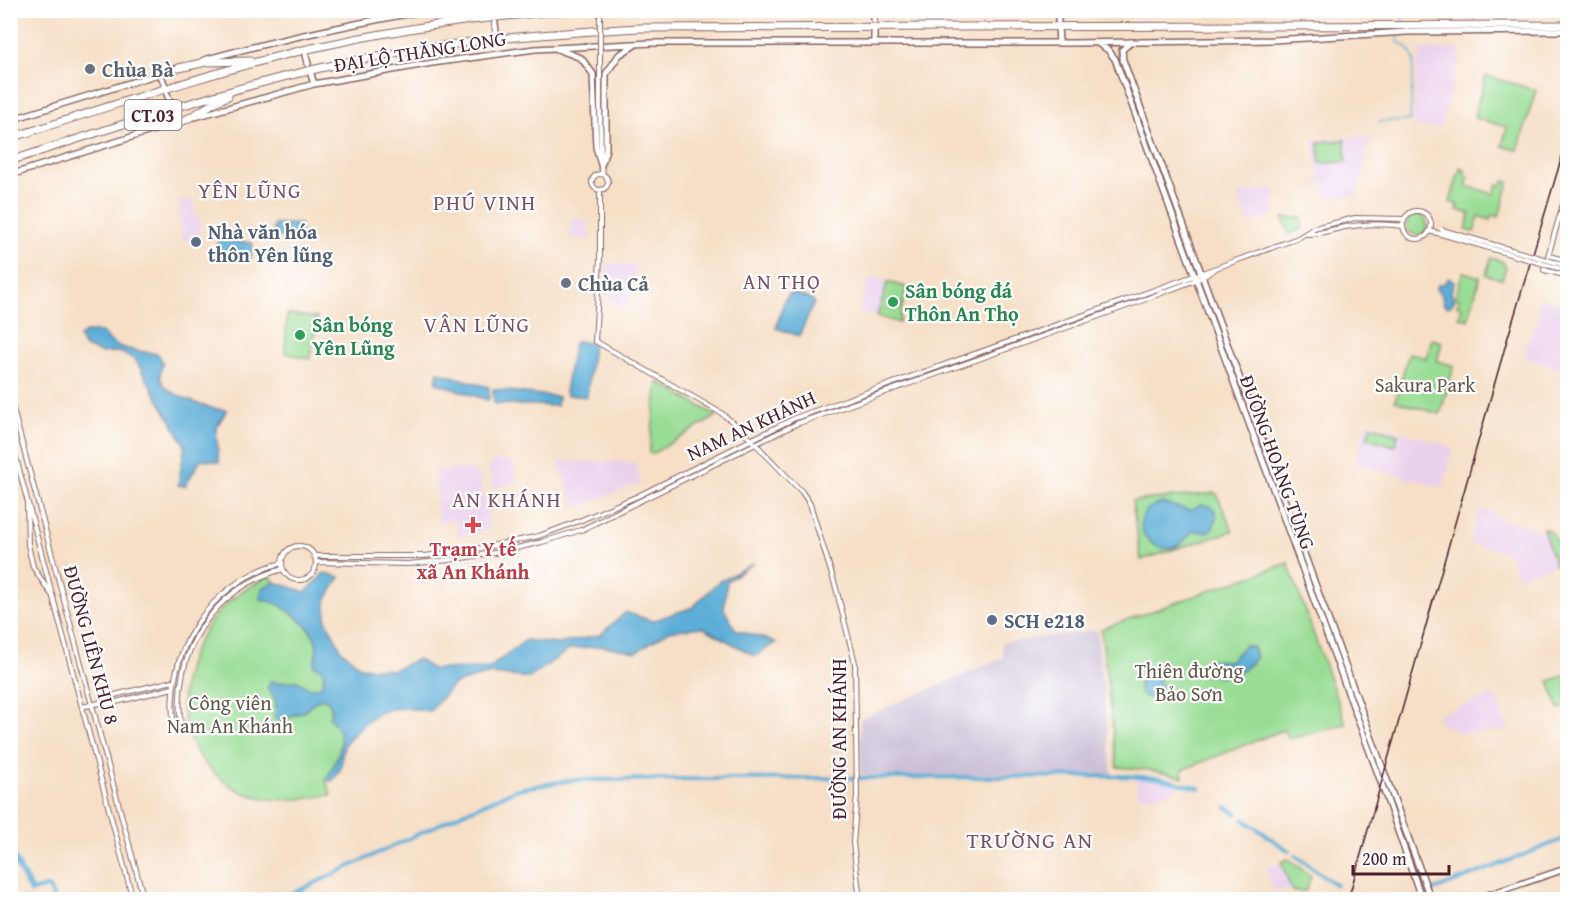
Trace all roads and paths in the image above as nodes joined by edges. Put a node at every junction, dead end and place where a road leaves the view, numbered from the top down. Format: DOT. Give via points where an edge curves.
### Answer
graph roads {
  1 [pos="574,10"];
  2 [pos="600,10"];
  3 [pos="874,10"];
  4 [pos="426,11"];
  5 [pos="1059,11"];
  6 [pos="874,21"];
  7 [pos="495,24"];
  8 [pos="1568,25"];
  9 [pos="874,28"];
  10 [pos="1392,29"];
  11 [pos="1404,29"];
  12 [pos="1568,31"];
  13 [pos="496,32"];
  14 [pos="301,35"];
  15 [pos="497,40"];
  16 [pos="1132,41"];
  17 [pos="874,43"];
  18 [pos="1059,43"];
  19 [pos="1097,43"];
  20 [pos="637,44"];
  21 [pos="553,48"];
  22 [pos="306,51"];
  23 [pos="499,53"];
  24 [pos="309,64"];
  25 [pos="179,68"];
  26 [pos="310,71"];
  27 [pos="160,73"];
  28 [pos="296,74"];
  29 [pos="314,84"];
  30 [pos="165,86"];
  31 [pos="167,94"];
  32 [pos="170,102"];
  33 [pos="172,110"];
  34 [pos="10,120"];
  35 [pos="180,122"];
  36 [pos="10,138"];
  37 [pos="10,161"];
  38 [pos="601,166"];
  39 [pos="601,174"];
  40 [pos="10,175"];
  41 [pos="1568,187"];
  42 [pos="600,191"];
  43 [pos="1404,219"];
  44 [pos="1403,226"];
  45 [pos="1430,229"];
  46 [pos="1306,234"];
  47 [pos="1549,256"];
  48 [pos="1568,261"];
  49 [pos="1568,268"];
  50 [pos="1568,276"];
  51 [pos="1198,277"];
  52 [pos="1147,292"];
  53 [pos="1149,298"];
  54 [pos="894,382"];
  55 [pos="895,388"];
  56 [pos="10,398"];
  57 [pos="10,435"];
  58 [pos="750,439"];
  59 [pos="754,443"];
  60 [pos="27,496"];
  61 [pos="474,550"];
  62 [pos="314,556"];
  63 [pos="475,557"];
  64 [pos="316,562"];
  65 [pos="282,563"];
  66 [pos="283,569"];
  67 [pos="53,597"];
  68 [pos="1332,631"];
  69 [pos="1325,634"];
  70 [pos="173,681"];
  71 [pos="173,688"];
  72 [pos="1354,691"];
  73 [pos="1347,694"];
  74 [pos="99,703"];
  75 [pos="92,705"];
  76 [pos="82,707"];
  77 [pos="1568,868"];
  78 [pos="133,900"];
  79 [pos="144,900"];
  80 [pos="860,900"];
  81 [pos="1422,900"];
  82 [pos="1431,900"];
  83 [pos="1473,900"];
  1 -- 22 [label="highway, CT.03" via="424,27"];
  2 -- 38 [label="street, bridge"];
  3 -- 6 [label="main road"];
  4 -- 14 [label="main road, ĐẠI LỘ THĂNG LONG"];
  5 -- 18 [label="main road"];
  7 -- 13 [label="main road"];
  8 -- 11 [label="highway, CT.03"];
  9 -- 17 [label="main road"];
  10 -- 11 [label="highway, CT.03"];
  10 -- 16 [label="main road, ĐẠI LỘ THĂNG LONG" via="1273,40"];
  10 -- 28 [label="highway, CT.03" via="640,28 537,34 424,48"];
  11 -- 12 [label="main road"];
  14 -- 22 [label="main road"];
  14 -- 25 [label="main road, ĐẠI LỘ THĂNG LONG"];
  15 -- 23 [label="main road"];
  16 -- 19 [label="main road, ĐẠI LỘ THĂNG LONG"];
  16 -- 51 [label="main road, ĐƯỜNG HOÀNG TÙNG" via="1122,50 1122,57"];
  17 -- 18 [label="main road, ĐẠI LỘ THĂNG LONG"];
  17 -- 20 [label="main road, ĐẠI LỘ THĂNG LONG"];
  18 -- 19 [label="main road, ĐẠI LỘ THĂNG LONG"];
  19 -- 51 [label="main road, ĐƯỜNG HOÀNG TÙNG" via="1115,59"];
  20 -- 21 [label="main road, ĐẠI LỘ THĂNG LONG"];
  20 -- 38 [label="main road" via="619,55 606,74 606,148"];
  21 -- 23 [label="main road, ĐẠI LỘ THĂNG LONG"];
  21 -- 38 [label="main road" via="581,58 593,75 596,147"];
  22 -- 24 [label="main road"];
  22 -- 25 [label="highway"];
  22 -- 36 [label="highway, CT.03" via="175,86"];
  23 -- 29 [label="main road, ĐẠI LỘ THĂNG LONG"];
  25 -- 27 [label="main road, ĐẠI LỘ THĂNG LONG"];
  26 -- 29 [label="main road"];
  27 -- 30 [label="main road"];
  27 -- 34 [label="main road, ĐẠI LỘ THĂNG LONG"];
  28 -- 35 [label="highway" via="224,98"];
  28 -- 37 [label="highway, CT.03"];
  29 -- 35 [label="main road, ĐẠI LỘ THĂNG LONG"];
  31 -- 32 [label="main road"];
  33 -- 35 [label="main road"];
  35 -- 40 [label="main road, ĐẠI LỘ THĂNG LONG"];
  38 -- 39 [label="street"];
  39 -- 42 [label="street" via="609,184"];
  39 -- 42 [label="street" via="592,183"];
  41 -- 47 [label="street"];
  42 -- 58 [label="street, ĐƯỜNG AN KHÁNH" via="595,341 721,413"];
  43 -- 44 [label="street"];
  43 -- 45 [label="street" via="1413,212 1421,212 1429,219"];
  43 -- 46 [label="street" via="1355,218 1314,228"];
  44 -- 45 [label="street" via="1406,234 1415,239 1423,238"];
  44 -- 46 [label="street" via="1357,225"];
  45 -- 49 [label="street, bridge"];
  46 -- 51 [label="street"];
  47 -- 48 [label="street"];
  47 -- 50 [label="street" via="1544,270"];
  51 -- 52 [label="street, NAM AN KHÁNH"];
  51 -- 53 [label="street, NAM AN KHÁNH"];
  51 -- 68 [label="main road, ĐƯỜNG HOÀNG TÙNG"];
  51 -- 69 [label="main road, ĐƯỜNG HOÀNG TÙNG"];
  52 -- 53 [label="street"];
  52 -- 54 [label="street, NAM AN KHÁNH"];
  53 -- 55 [label="street, NAM AN KHÁNH"];
  54 -- 55 [label="street"];
  54 -- 58 [label="street, NAM AN KHÁNH"];
  55 -- 59 [label="street, NAM AN KHÁNH"];
  56 -- 75 [label="street, ĐƯỜNG LIÊN KHU 8"];
  57 -- 60 [label="street, ĐƯỜNG LIÊN KHU 8"];
  58 -- 59 [label="street, ĐƯỜNG AN KHÁNH"];
  58 -- 61 [label="street, NAM AN KHÁNH" via="579,521 539,536"];
  59 -- 63 [label="street, NAM AN KHÁNH" via="582,530"];
  59 -- 80 [label="street, ĐƯỜNG AN KHÁNH" via="807,498 854,656 857,777 853,843"];
  60 -- 67 [label="street, ĐƯỜNG LIÊN KHU 8"];
  60 -- 67 [label="street" via="31,560"];
  61 -- 62 [label="street, NAM AN KHÁNH" via="408,557"];
  61 -- 63 [label="street"];
  62 -- 64 [label="street"];
  62 -- 65 [label="street" via="307,549 296,547 286,553"];
  63 -- 64 [label="street, NAM AN KHÁNH" via="408,564"];
  64 -- 66 [label="street" via="313,573 305,579 290,578"];
  65 -- 66 [label="street"];
  65 -- 70 [label="street" via="246,577 213,604 186,640"];
  66 -- 71 [label="street" via="238,589 207,620 189,649 183,668 178,698 181,725 174,727"];
  67 -- 76 [label="street, ĐƯỜNG LIÊN KHU 8"];
  68 -- 69 [label="main road"];
  68 -- 72 [label="main road, ĐƯỜNG HOÀNG TÙNG"];
  69 -- 73 [label="main road, ĐƯỜNG HOÀNG TÙNG"];
  70 -- 71 [label="street"];
  70 -- 74 [label="street" via="106,697"];
  71 -- 74 [label="street"];
  72 -- 73 [label="main road"];
  72 -- 82 [label="main road, ĐƯỜNG HOÀNG TÙNG"];
  73 -- 81 [label="main road, ĐƯỜNG HOÀNG TÙNG"];
  74 -- 75 [label="street"];
  75 -- 76 [label="street"];
  75 -- 79 [label="street, ĐƯỜNG LIÊN KHU 8"];
  76 -- 78 [label="street, ĐƯỜNG LIÊN KHU 8"];
  77 -- 83 [label="main road"];
}
